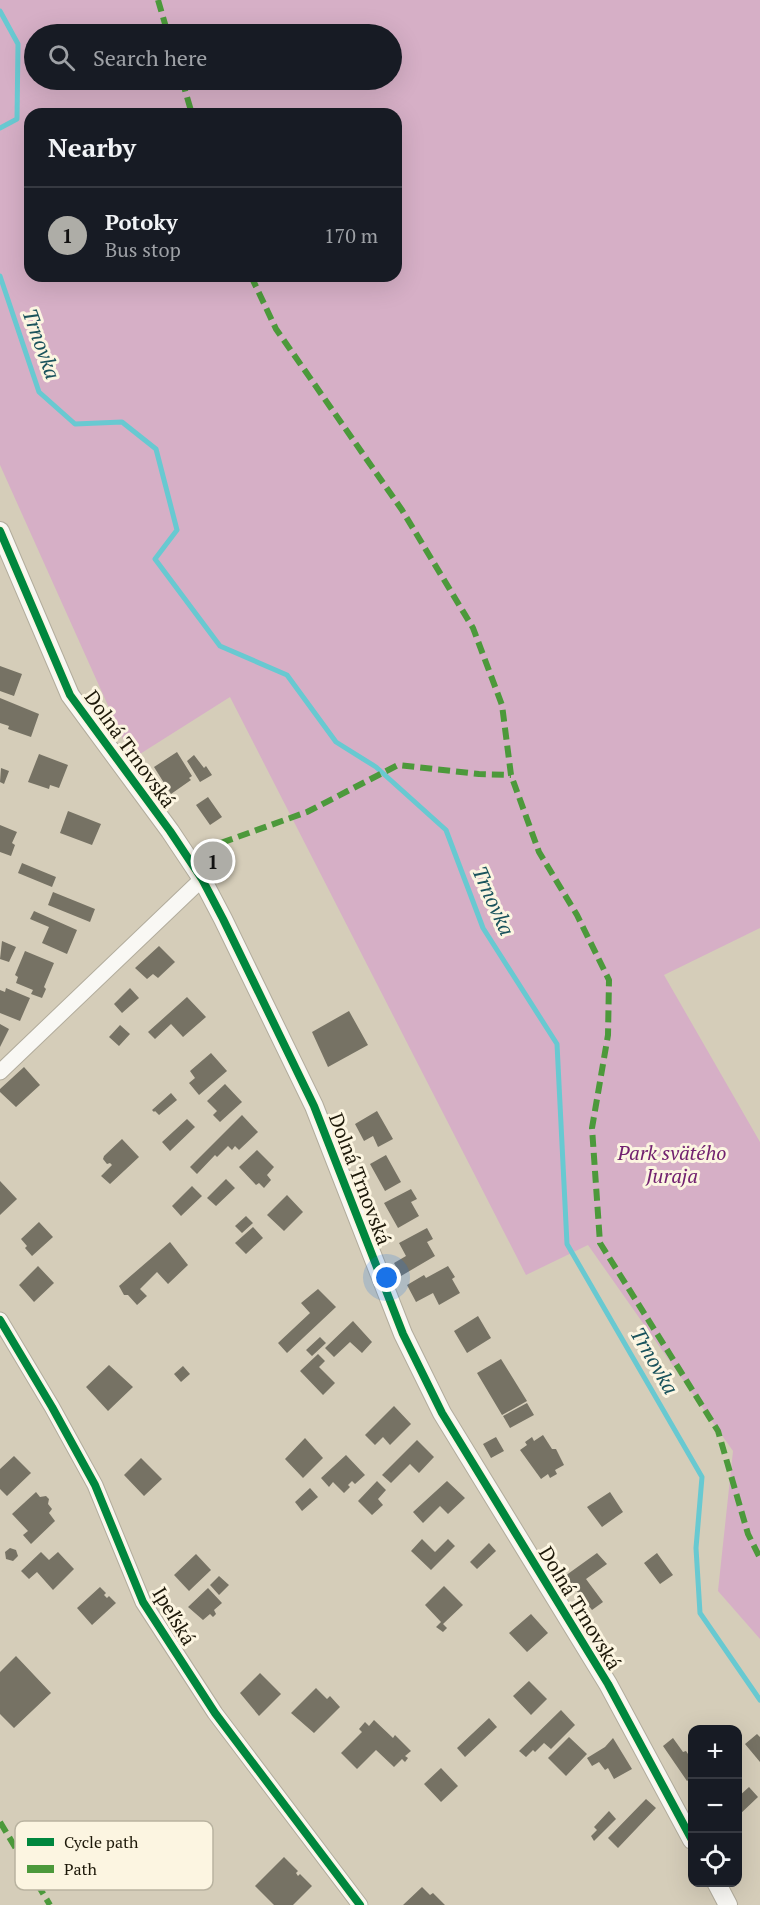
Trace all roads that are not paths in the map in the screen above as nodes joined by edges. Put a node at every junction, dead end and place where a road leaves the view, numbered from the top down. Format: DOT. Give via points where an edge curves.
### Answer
graph roads {
  1 [pos="0,531"];
  2 [pos="202,879"];
  3 [pos="0,1072"];
  4 [pos="0,1320"];
  5 [pos="689,1833"];
  6 [pos="360,1905"];
  1 -- 2 [label="street, Dolná Trnovská" via="70,695"];
  2 -- 3 [label="street"];
  2 -- 5 [label="street, Dolná Trnovská" via="314,1106 403,1334 442,1413 608,1684"];
  4 -- 6 [label="street, Ipeľská" via="95,1485 143,1602 215,1713"];
}
